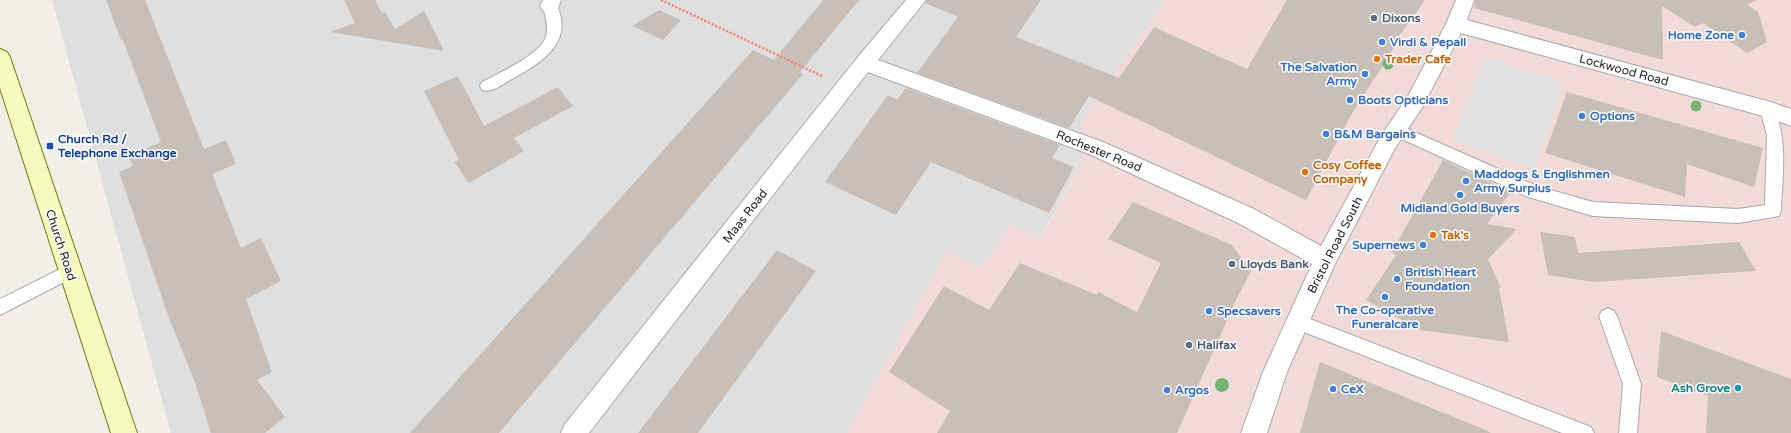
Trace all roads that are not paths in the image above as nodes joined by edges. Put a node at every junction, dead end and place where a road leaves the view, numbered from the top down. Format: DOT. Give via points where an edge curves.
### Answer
graph roads {
  1 [pos="917,0"];
  2 [pos="1465,0"];
  3 [pos="551,3"];
  4 [pos="1456,24"];
  5 [pos="864,63"];
  6 [pos="2,69"];
  7 [pos="487,86"];
  8 [pos="1767,109"];
  9 [pos="1791,118"];
  10 [pos="1396,130"];
  11 [pos="1325,260"];
  12 [pos="70,271"];
  13 [pos="0,307"];
  14 [pos="1608,316"];
  15 [pos="1297,322"];
  16 [pos="124,433"];
  17 [pos="574,433"];
  18 [pos="1254,433"];
  19 [pos="1585,433"];
  20 [pos="1628,433"];
  1 -- 5 [label="street, Maas Road"];
  2 -- 4 [label="street, Bristol Road South"];
  3 -- 7 [label="lane" via="554,29 552,40 538,56"];
  4 -- 8 [label="street, Lockwood Road"];
  4 -- 10 [label="street, Bristol Road South" via="1415,102"];
  5 -- 11 [label="street, Rochester Road" via="1096,148 1246,216"];
  5 -- 17 [label="street, Maas Road"];
  6 -- 12 [label="main road, Church Road"];
  8 -- 9 [label="street, Lockwood Road"];
  8 -- 10 [label="lane" via="1775,135 1773,211 1738,216 1592,209 1534,192"];
  10 -- 11 [label="street, Bristol Road South"];
  11 -- 15 [label="street, Bristol Road South"];
  12 -- 13 [label="lane"];
  12 -- 16 [label="main road, Church Road"];
  14 -- 20 [label="lane" via="1632,384"];
  15 -- 18 [label="street, Bristol Road South" via="1275,372"];
  15 -- 19 [label="lane"];
}
